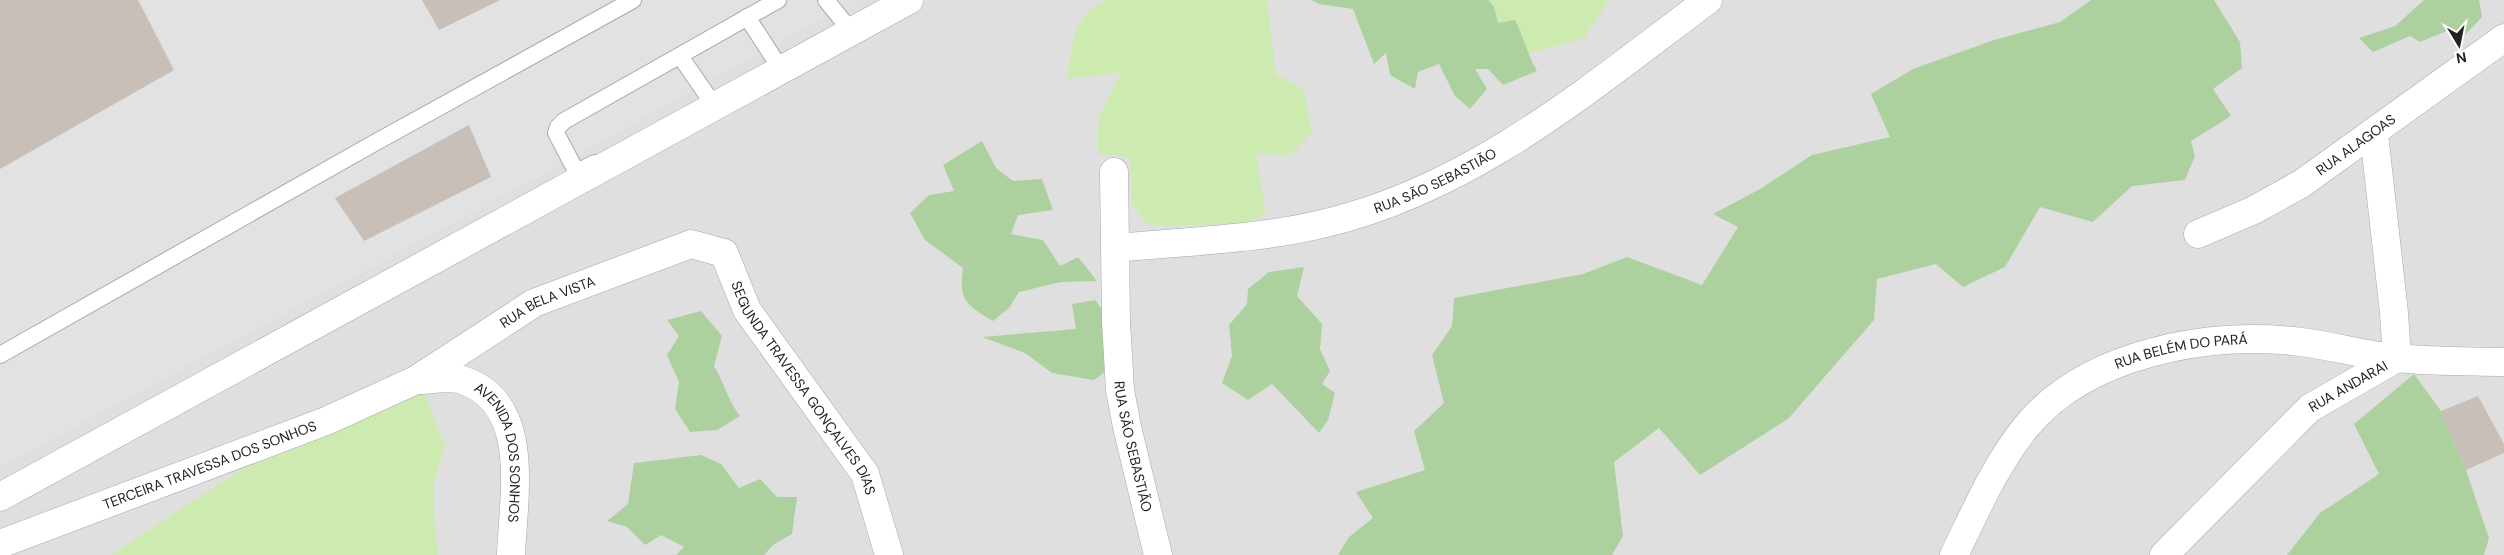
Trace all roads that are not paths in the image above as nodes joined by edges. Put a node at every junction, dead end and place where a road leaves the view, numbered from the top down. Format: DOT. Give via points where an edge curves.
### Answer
graph roads {
  1 [pos="633,0"];
  2 [pos="778,0"];
  3 [pos="826,0"];
  4 [pos="881,0"];
  5 [pos="909,0"];
  6 [pos="1708,0"];
  7 [pos="747,17"];
  8 [pos="844,21"];
  9 [pos="2504,38"];
  10 [pos="680,56"];
  11 [pos="775,60"];
  12 [pos="710,98"];
  13 [pos="2374,134"];
  14 [pos="1114,172"];
  15 [pos="2198,234"];
  16 [pos="691,244"];
  17 [pos="1117,248"];
  18 [pos="0,356"];
  19 [pos="2397,358"];
  20 [pos="2504,362"];
  21 [pos="416,380"];
  22 [pos="0,497"];
  23 [pos="0,544"];
  24 [pos="511,555"];
  25 [pos="889,555"];
  26 [pos="1158,555"];
  27 [pos="1954,555"];
  28 [pos="2164,555"];
  1 -- 18 [label="lane"];
  2 -- 7 [label="lane"];
  3 -- 8 [label="lane"];
  4 -- 8 [label="lane"];
  5 -- 22 [label="street"];
  6 -- 17 [label="street, RUA SÃO SEBASTIÃO" via="1569,104 1493,154 1407,198 1326,224 1280,232"];
  7 -- 10 [label="lane"];
  7 -- 11 [label="lane"];
  8 -- 11 [label="lane"];
  9 -- 13 [label="street, RUA ALAGOAS"];
  10 -- 12 [label="lane"];
  10 -- 12 [label="lane" via="558,127 556,133 576,169 590,166"];
  11 -- 12 [label="lane"];
  13 -- 15 [label="street, RUA ALAGOAS" via="2301,184 2254,210"];
  13 -- 19 [label="street, RUA ANDARAI"];
  14 -- 17 [label="street, RUA SÃO SEBASTIÃO"];
  16 -- 21 [label="street, RUA BELA VISTA" via="534,303"];
  16 -- 25 [label="street, SEGUNDA TRAVESSA GONÇALVES DIAS" via="724,253 747,310 865,474"];
  17 -- 26 [label="street, RUA SÃO SEBASTIÃO" via="1116,322 1120,390"];
  19 -- 20 [label="street, RUA BELÉM DO PARÁ"];
  19 -- 27 [label="street, RUA BELÉM DO PARÁ" via="2300,341 2257,339 2214,341 2165,349 2114,364 2062,393 2027,425 1999,465"];
  19 -- 28 [label="street, RUA ANDARAI" via="2310,408"];
  21 -- 23 [label="street, TERCEIRA TRAVESSA DOS SONHOS" via="326,421"];
  21 -- 24 [label="street, AVENIDA DOS SONHOS" via="460,380 487,392 503,411 515,450"];
}
